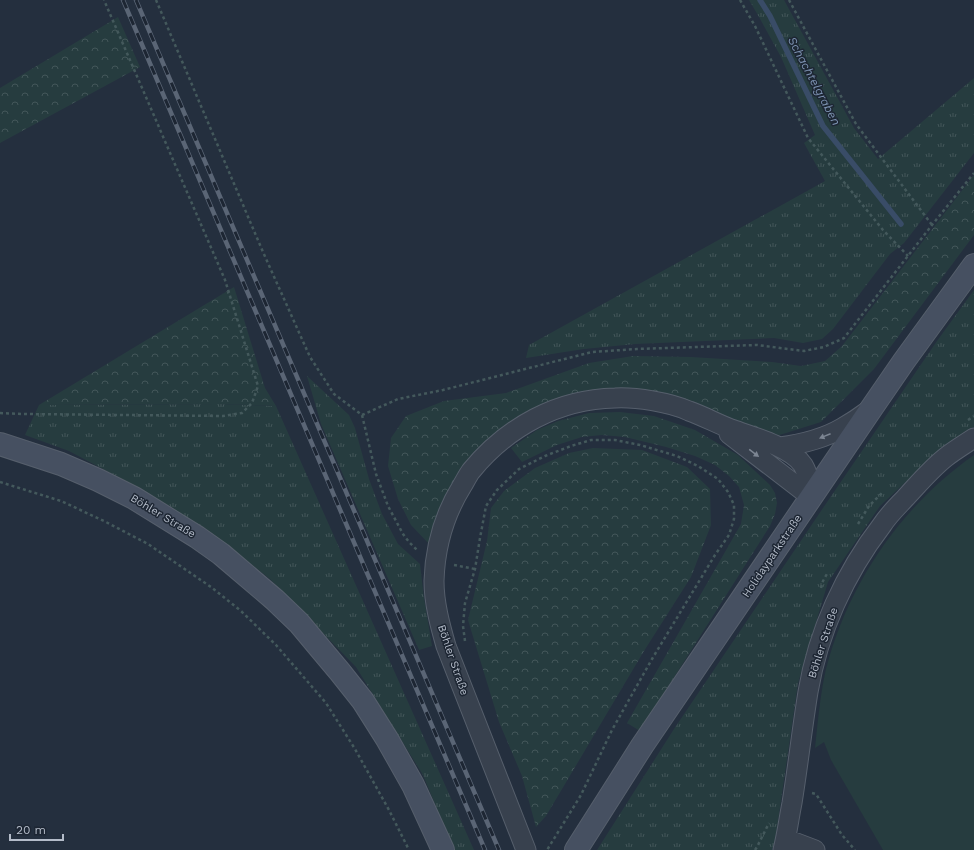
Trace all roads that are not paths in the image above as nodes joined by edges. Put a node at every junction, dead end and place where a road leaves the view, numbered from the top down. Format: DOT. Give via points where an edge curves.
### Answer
graph roads {
  1 [pos="974,265"];
  2 [pos="871,409"];
  3 [pos="712,421"];
  4 [pos="974,438"];
  5 [pos="0,444"];
  6 [pos="780,447"];
  7 [pos="811,497"];
  8 [pos="784,845"];
  9 [pos="443,850"];
  10 [pos="526,850"];
  11 [pos="576,850"];
  12 [pos="815,850"];
  1 -- 2 [label="main road, Holidayparkstraße"];
  2 -- 6 [label="street, one-way" via="828,435 801,444"];
  2 -- 7 [label="main road, Holidayparkstraße"];
  3 -- 6 [label="street, Böhler Straße"];
  3 -- 7 [label="street, Böhler Straße, one-way"];
  3 -- 10 [label="street, Böhler Straße" via="688,410 636,399 593,400 553,410 517,428 499,442 470,472 449,511 436,552 434,582 440,625"];
  4 -- 8 [label="street, Böhler Straße" via="946,457 924,477 882,524 848,578 834,606 815,659 808,691"];
  5 -- 9 [label="main road, Böhler Straße" via="61,464 134,498 221,554 275,600 319,647 362,701 413,785"];
  6 -- 7 [label="street, Böhler Straße" via="802,464 809,481"];
  7 -- 11 [label="main road, Holidayparkstraße" via="642,746"];
  8 -- 12 [label="street"];
}
